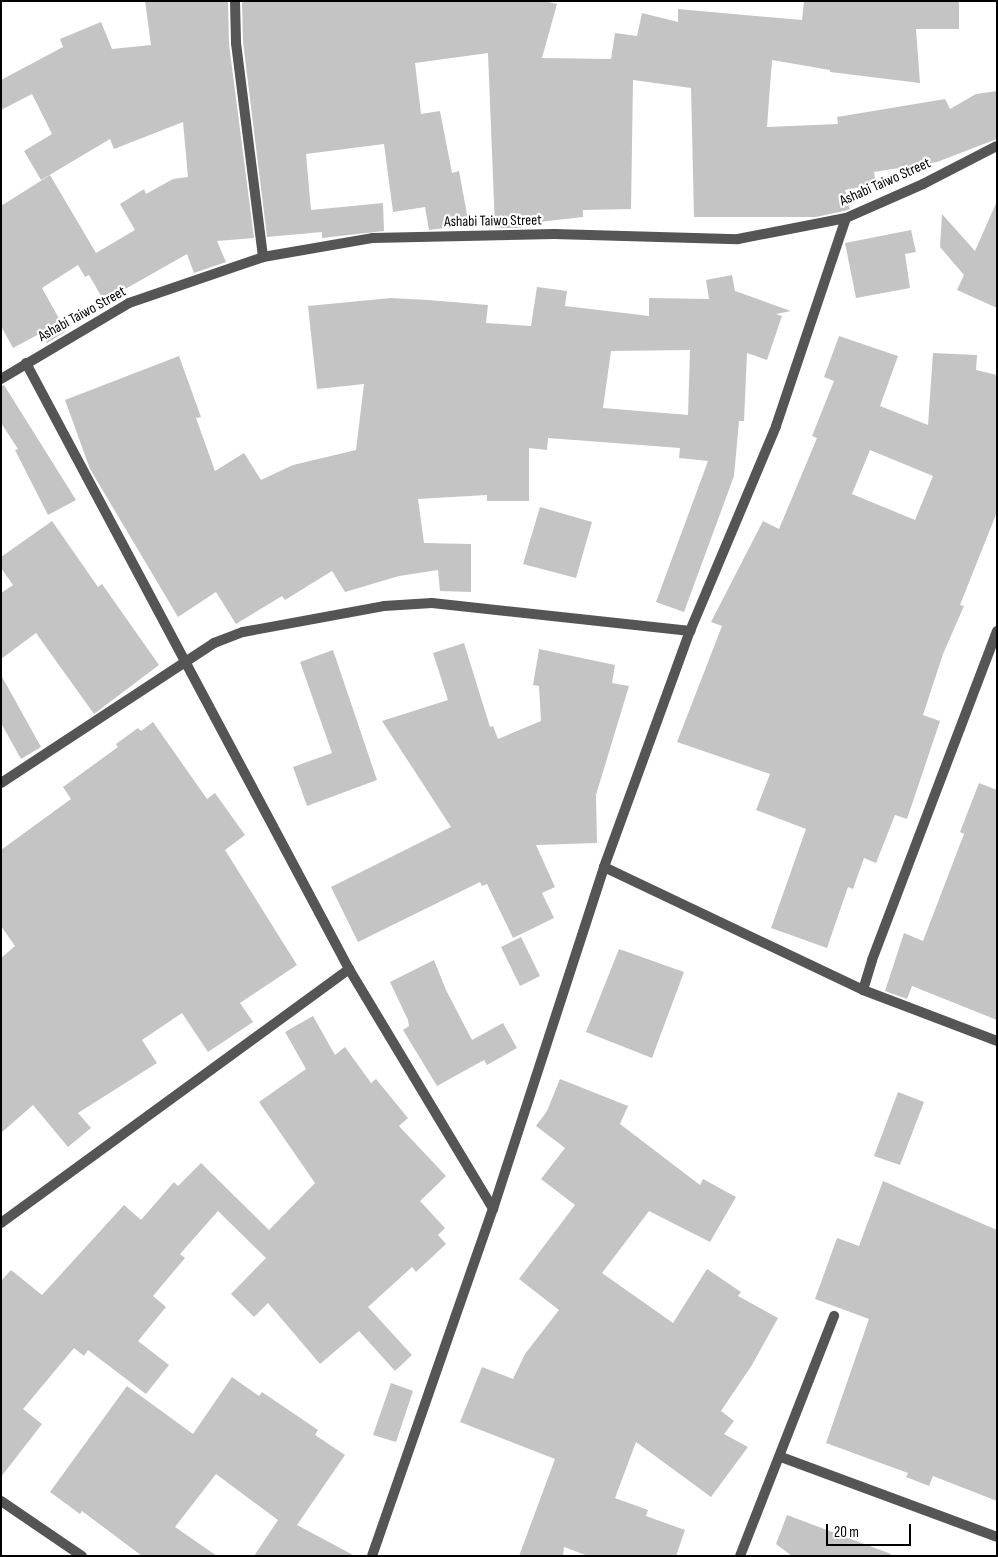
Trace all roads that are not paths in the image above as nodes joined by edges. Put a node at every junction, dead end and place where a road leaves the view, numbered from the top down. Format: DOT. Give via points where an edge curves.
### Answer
graph roads {
  1 [pos="235,1"];
  2 [pos="997,146"];
  3 [pos="846,218"];
  4 [pos="263,257"];
  5 [pos="26,363"];
  6 [pos="1,380"];
  7 [pos="690,631"];
  8 [pos="997,631"];
  9 [pos="185,663"];
  10 [pos="1,783"];
  11 [pos="604,868"];
  12 [pos="348,969"];
  13 [pos="863,990"];
  14 [pos="997,1041"];
  15 [pos="493,1209"];
  16 [pos="1,1223"];
  17 [pos="834,1316"];
  18 [pos="780,1457"];
  19 [pos="1,1501"];
  20 [pos="997,1537"];
  21 [pos="82,1556"];
  22 [pos="372,1556"];
  23 [pos="740,1556"];
  1 -- 4 [label="street" via="236,43"];
  2 -- 3 [label="street, Ashabi Taiwo Street"];
  3 -- 4 [label="street, Ashabi Taiwo Street" via="738,239 554,234 373,238"];
  3 -- 7 [label="street" via="776,426"];
  4 -- 5 [label="street, Ashabi Taiwo Street" via="129,303"];
  5 -- 6 [label="street, Ashabi Taiwo Street"];
  5 -- 9 [label="street"];
  7 -- 9 [label="street" via="432,604 384,606 244,632 214,643"];
  7 -- 11 [label="street"];
  8 -- 13 [label="street"];
  9 -- 10 [label="street"];
  9 -- 12 [label="street"];
  11 -- 13 [label="street"];
  11 -- 15 [label="street"];
  12 -- 15 [label="street"];
  12 -- 16 [label="street"];
  13 -- 14 [label="street"];
  15 -- 22 [label="street"];
  17 -- 18 [label="street"];
  18 -- 20 [label="street"];
  18 -- 23 [label="street"];
  19 -- 21 [label="street"];
}
